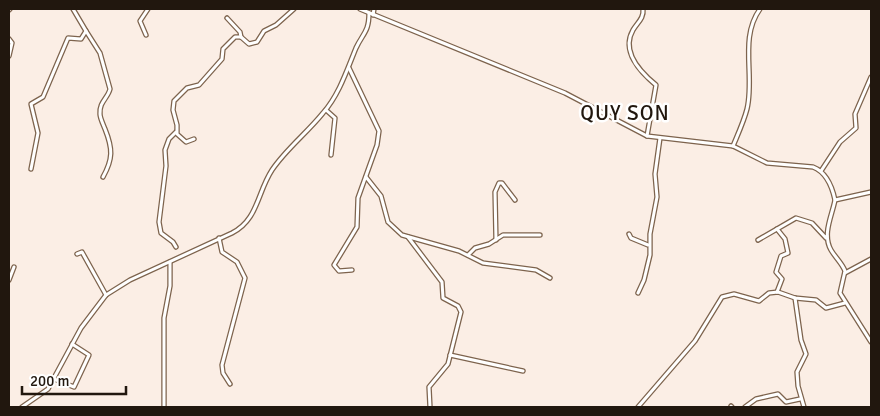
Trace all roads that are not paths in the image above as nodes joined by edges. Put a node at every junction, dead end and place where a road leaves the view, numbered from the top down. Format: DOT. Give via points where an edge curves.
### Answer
graph roads {
  1 [pos="73,9"];
  2 [pos="148,9"];
  3 [pos="294,9"];
  4 [pos="360,9"];
  5 [pos="374,9"];
  6 [pos="642,9"];
  7 [pos="760,9"];
  8 [pos="371,14"];
  9 [pos="227,18"];
  10 [pos="86,30"];
  11 [pos="146,35"];
  12 [pos="240,37"];
  13 [pos="9,38"];
  14 [pos="9,56"];
  15 [pos="349,68"];
  16 [pos="871,77"];
  17 [pos="326,110"];
  18 [pos="177,131"];
  19 [pos="648,136"];
  20 [pos="660,138"];
  21 [pos="194,139"];
  22 [pos="733,146"];
  23 [pos="331,155"];
  24 [pos="31,169"];
  25 [pos="821,171"];
  26 [pos="366,177"];
  27 [pos="103,178"];
  28 [pos="871,192"];
  29 [pos="515,200"];
  30 [pos="836,200"];
  31 [pos="777,229"];
  32 [pos="629,234"];
  33 [pos="540,235"];
  34 [pos="828,236"];
  35 [pos="408,237"];
  36 [pos="219,238"];
  37 [pos="496,240"];
  38 [pos="758,240"];
  39 [pos="648,245"];
  40 [pos="176,247"];
  41 [pos="77,254"];
  42 [pos="468,255"];
  43 [pos="871,259"];
  44 [pos="170,262"];
  45 [pos="14,267"];
  46 [pos="352,270"];
  47 [pos="845,273"];
  48 [pos="550,278"];
  49 [pos="9,280"];
  50 [pos="776,292"];
  51 [pos="638,293"];
  52 [pos="106,295"];
  53 [pos="795,298"];
  54 [pos="845,303"];
  55 [pos="871,342"];
  56 [pos="72,344"];
  57 [pos="450,355"];
  58 [pos="523,371"];
  59 [pos="54,378"];
  60 [pos="230,384"];
  61 [pos="800,399"];
  62 [pos="22,407"];
  63 [pos="164,407"];
  64 [pos="430,407"];
  65 [pos="638,407"];
  66 [pos="745,407"];
  67 [pos="804,407"];
  1 -- 10 [label="street"];
  2 -- 11 [label="street" via="140,21"];
  3 -- 12 [label="street" via="264,31 257,42 249,44"];
  4 -- 8 [label="street"];
  5 -- 8 [label="street"];
  6 -- 19 [label="street" via="642,17 629,45 635,64 656,85"];
  7 -- 22 [label="street" via="752,25 749,42 747,108"];
  8 -- 15 [label="street" via="368,30 356,48"];
  8 -- 19 [label="street" via="565,93"];
  9 -- 12 [label="street" via="240,32"];
  10 -- 24 [label="street" via="81,39 68,38 43,97 31,104 38,133"];
  10 -- 27 [label="street" via="100,53 110,89 102,101 100,112 111,154"];
  12 -- 18 [label="street" via="235,37 223,49 221,60 198,86 187,88 174,101"];
  13 -- 14 [label="street" via="12,43"];
  15 -- 17 [label="street"];
  15 -- 26 [label="street" via="379,130"];
  16 -- 25 [label="street" via="855,114 856,128 840,142"];
  17 -- 23 [label="street" via="335,118"];
  17 -- 36 [label="street" via="272,170 246,224"];
  18 -- 21 [label="street" via="186,142"];
  18 -- 40 [label="street" via="165,150 159,222 161,233"];
  19 -- 20 [label="street"];
  20 -- 22 [label="street"];
  20 -- 39 [label="street" via="655,174 657,197"];
  22 -- 25 [label="street" via="760,161"];
  25 -- 30 [label="street"];
  26 -- 35 [label="street" via="379,191 389,224"];
  26 -- 46 [label="street" via="357,203 357,227 334,265 339,270"];
  28 -- 30 [label="street"];
  29 -- 37 [label="street" via="499,183 495,192"];
  30 -- 34 [label="street"];
  31 -- 34 [label="street" via="796,218 812,223 826,238"];
  31 -- 38 [label="street"];
  31 -- 50 [label="street" via="785,239 788,253 778,262 776,272 782,279"];
  32 -- 39 [label="street" via="630,238"];
  33 -- 37 [label="street" via="504,235"];
  34 -- 47 [label="street" via="830,247"];
  35 -- 42 [label="street"];
  35 -- 57 [label="street" via="442,282 442,298 460,309 461,317"];
  36 -- 44 [label="street"];
  36 -- 60 [label="street" via="222,252 236,262 245,278 222,365"];
  37 -- 42 [label="street" via="475,248"];
  39 -- 51 [label="street" via="650,255"];
  41 -- 52 [label="street" via="82,252"];
  42 -- 48 [label="street" via="483,263 539,271"];
  43 -- 47 [label="street"];
  44 -- 52 [label="street"];
  44 -- 63 [label="street" via="170,286 164,318"];
  45 -- 49 [label="street"];
  47 -- 54 [label="street" via="840,289"];
  50 -- 53 [label="street"];
  50 -- 65 [label="street" via="759,301 734,294 722,297 695,341"];
  52 -- 56 [label="street"];
  53 -- 54 [label="street" via="816,300 826,308"];
  53 -- 61 [label="street" via="801,340 806,351 797,372"];
  54 -- 55 [label="street"];
  56 -- 59 [label="street"];
  56 -- 59 [label="street" via="89,355 75,386 72,388"];
  57 -- 58 [label="street"];
  57 -- 64 [label="street" via="445,370 430,386"];
  59 -- 62 [label="street" via="43,394"];
  61 -- 66 [label="street" via="786,402 778,394 756,399"];
  61 -- 67 [label="street"];
}
